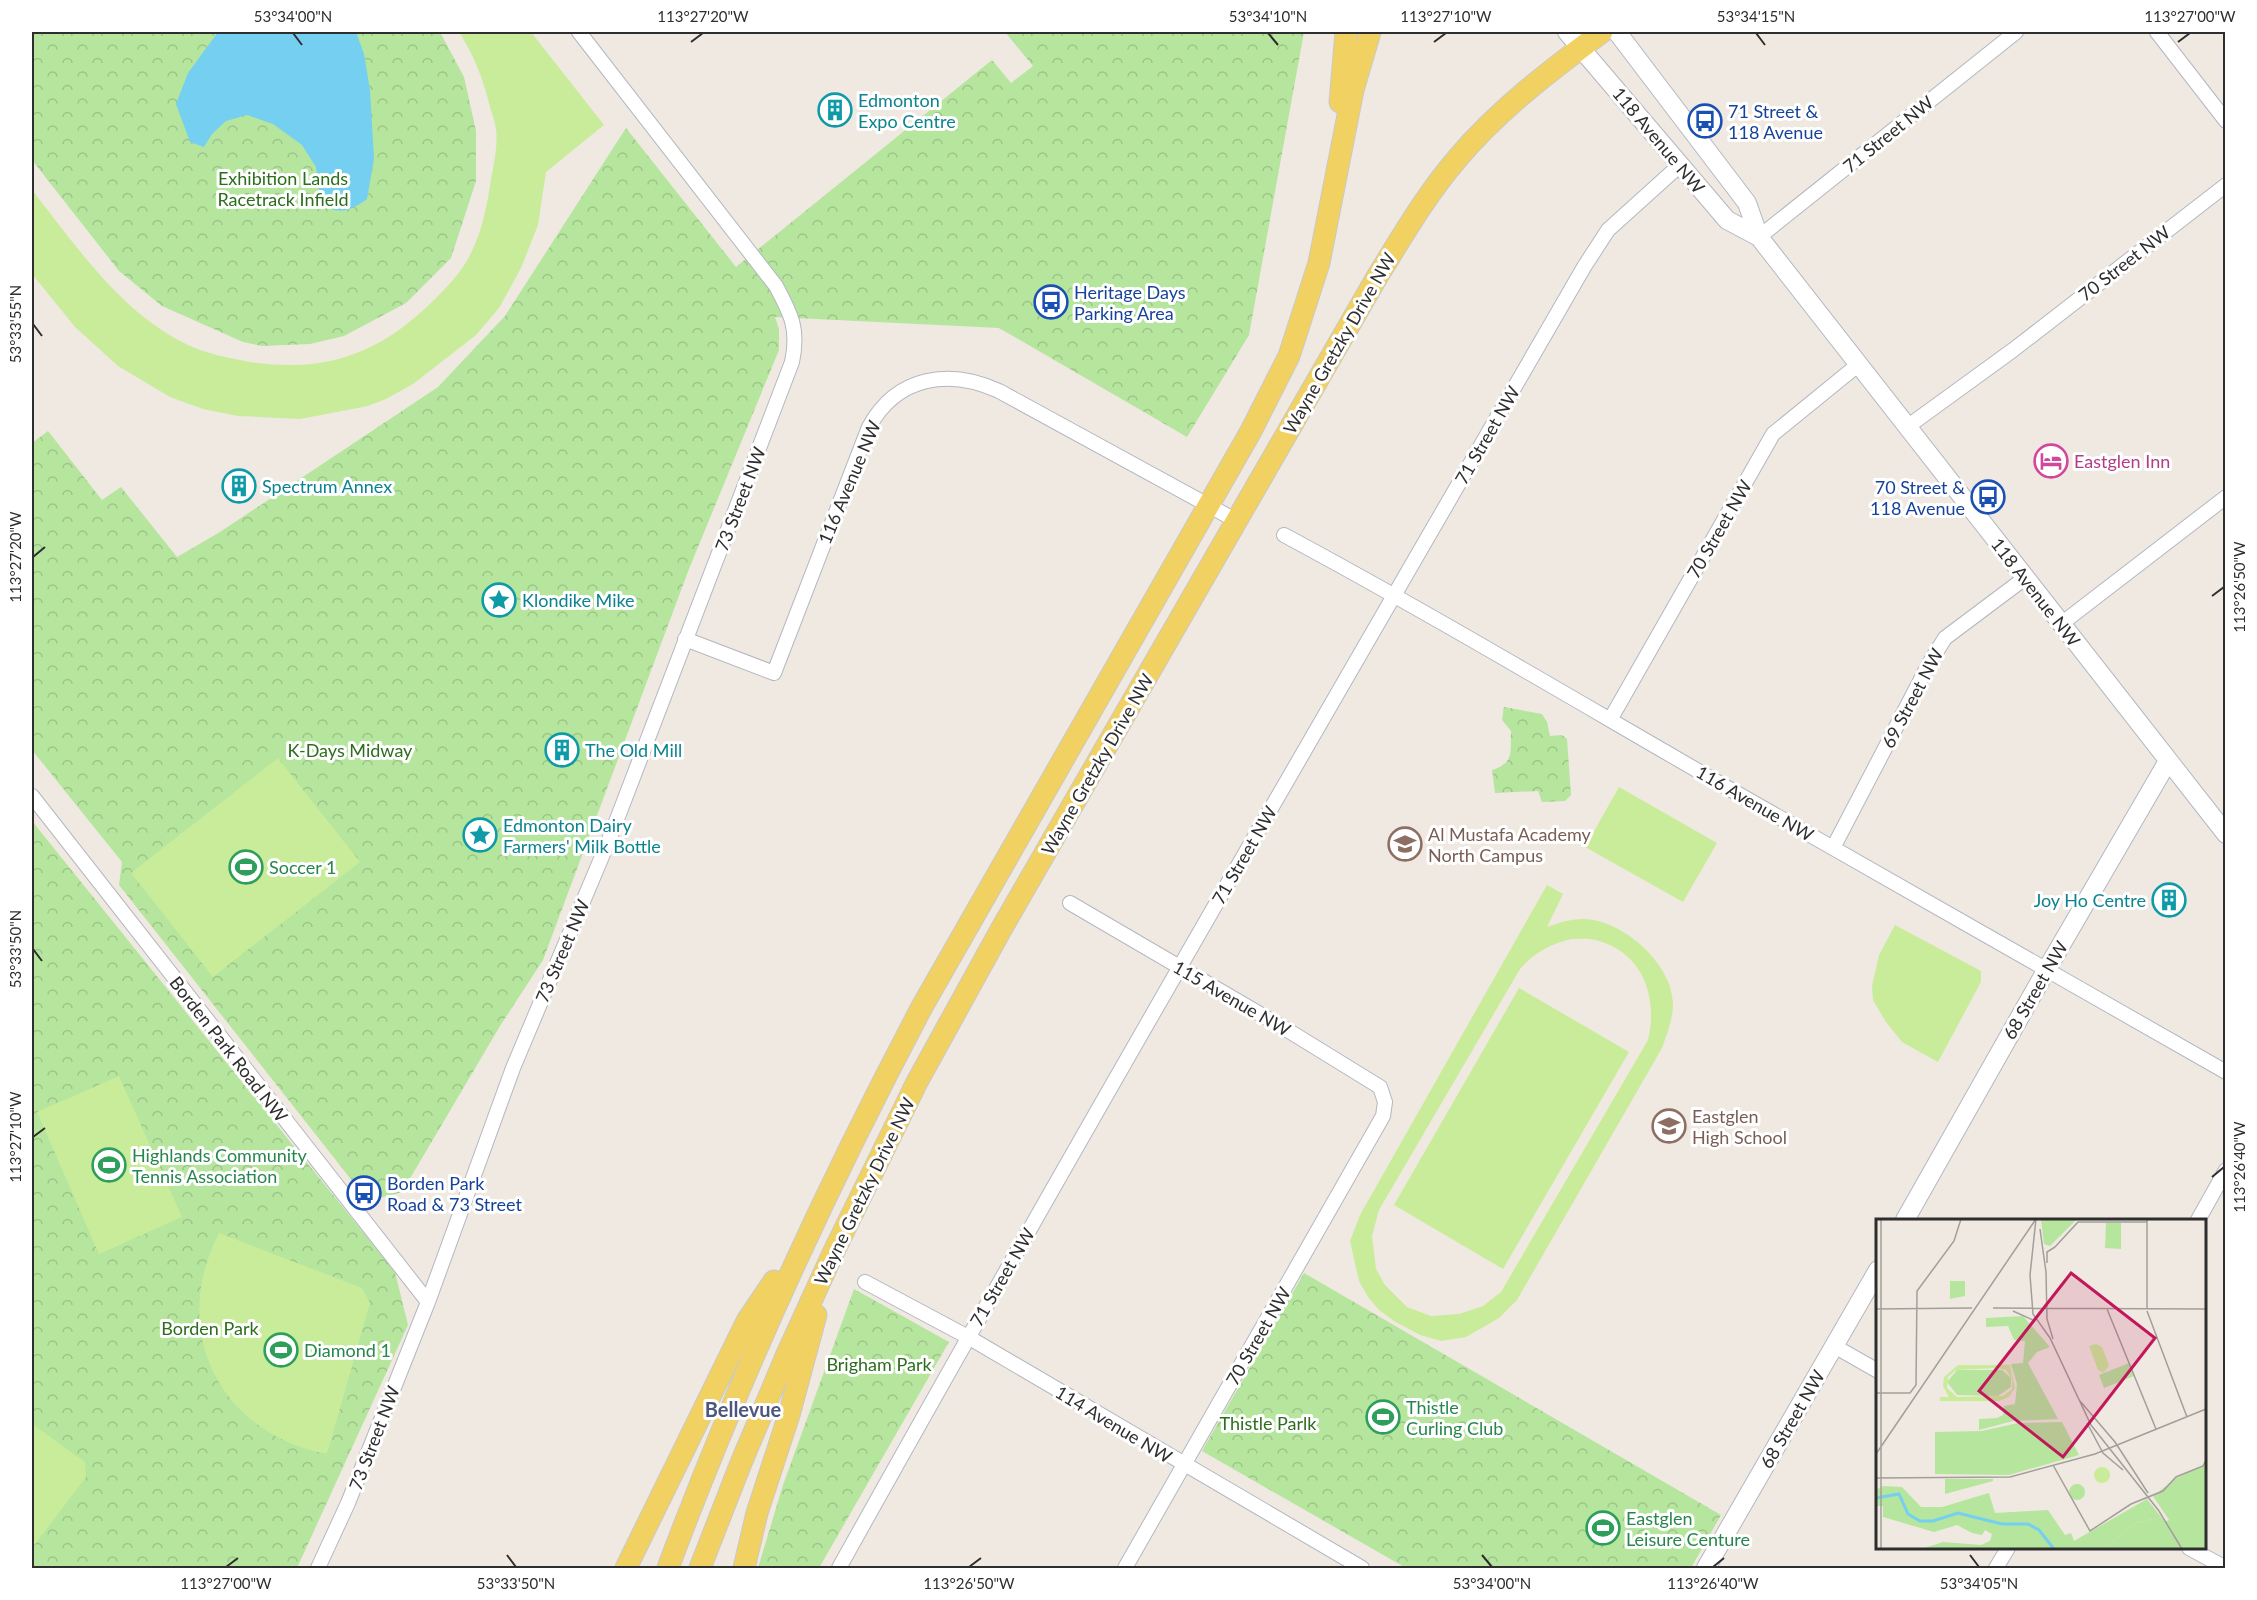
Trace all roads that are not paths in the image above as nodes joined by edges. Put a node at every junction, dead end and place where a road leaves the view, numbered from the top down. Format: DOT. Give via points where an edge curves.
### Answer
graph roads {
  1 [pos="579,32"];
  2 [pos="1347,32"];
  3 [pos="1370,32"];
  4 [pos="1602,32"];
  5 [pos="1617,32"];
  6 [pos="2016,32"];
  7 [pos="2157,32"];
  8 [pos="1574,40"];
  9 [pos="2226,121"];
  10 [pos="1680,165"];
  11 [pos="1334,183"];
  12 [pos="2226,185"];
  13 [pos="1759,237"];
  14 [pos="1859,364"];
  15 [pos="1907,427"];
  16 [pos="2226,496"];
  17 [pos="1209,506"];
  18 [pos="1237,521"];
  19 [pos="1284,535"];
  20 [pos="2025,578"];
  21 [pos="1395,595"];
  22 [pos="2061,624"];
  23 [pos="685,639"];
  24 [pos="1610,720"];
  25 [pos="2168,761"];
  26 [pos="32,796"];
  27 [pos="2224,830"];
  28 [pos="1833,848"];
  29 [pos="1070,903"];
  30 [pos="1179,967"];
  31 [pos="2046,969"];
  32 [pos="2226,1072"];
  33 [pos="1385,1102"];
  34 [pos="2226,1170"];
  35 [pos="1906,1219"];
  36 [pos="2199,1219"];
  37 [pos="810,1228"];
  38 [pos="834,1251"];
  39 [pos="1876,1273"];
  40 [pos="865,1282"];
  41 [pos="428,1302"];
  42 [pos="968,1337"];
  43 [pos="1834,1346"];
  44 [pos="1876,1370"];
  45 [pos="1185,1466"];
  46 [pos="2007,1549"];
  47 [pos="2191,1549"];
  48 [pos="2226,1568"];
  49 [pos="318,1569"];
  50 [pos="626,1569"];
  51 [pos="668,1569"];
  52 [pos="700,1569"];
  53 [pos="744,1569"];
  54 [pos="839,1569"];
  55 [pos="1125,1569"];
  56 [pos="1362,1569"];
  57 [pos="1706,1569"];
  58 [pos="1996,1569"];
  1 -- 23 [label="street, 73 Street NW" via="776,286 795,330 792,362"];
  2 -- 11 [label="main road"];
  3 -- 11 [label="main road, Wayne Gretzky Drive NW" via="1353,90"];
  4 -- 8 [label="main road, Wayne Gretzky Drive NW"];
  5 -- 13 [label="main road, 118 Avenue NW" via="1748,203"];
  6 -- 13 [label="street, 71 Street NW"];
  7 -- 9 [label="street"];
  8 -- 10 [label="main road, 118 Avenue NW"];
  8 -- 18 [label="main road, Wayne Gretzky Drive NW" via="1481,133 1434,189 1377,277"];
  10 -- 13 [label="main road, 118 Avenue NW" via="1727,220"];
  10 -- 21 [label="street, 71 Street NW" via="1608,230"];
  11 -- 17 [label="main road, Wayne Gretzky Drive NW" via="1319,263 1289,356"];
  12 -- 15 [label="street, 70 Street NW"];
  13 -- 14 [label="main road, 118 Avenue NW"];
  14 -- 15 [label="main road, 118 Avenue NW"];
  14 -- 24 [label="street, 70 Street NW" via="1773,434"];
  15 -- 20 [label="main road, 118 Avenue NW"];
  16 -- 22 [label="street"];
  17 -- 18 [label="street, 116 Avenue NW"];
  17 -- 23 [label="street, 116 Avenue NW" via="981,382 962,378 920,383 894,395 869,427 774,673"];
  17 -- 37 [label="main road, Wayne Gretzky Drive NW" via="923,1005"];
  18 -- 38 [label="main road, Wayne Gretzky Drive NW" via="1003,926 917,1082"];
  19 -- 21 [label="street, 116 Avenue NW"];
  20 -- 22 [label="main road, 118 Avenue NW"];
  20 -- 28 [label="street, 69 Street NW" via="1945,638"];
  21 -- 24 [label="street, 116 Avenue NW"];
  21 -- 30 [label="street, 71 Street NW"];
  22 -- 25 [label="main road, 118 Avenue NW"];
  23 -- 41 [label="street, 73 Street NW" via="611,836 513,1068"];
  24 -- 28 [label="street, 116 Avenue NW"];
  25 -- 27 [label="main road, 118 Avenue NW"];
  25 -- 31 [label="main road, 68 Street NW"];
  26 -- 41 [label="street, Borden Park Road NW"];
  28 -- 31 [label="street, 116 Avenue NW"];
  29 -- 30 [label="street, 115 Avenue NW"];
  30 -- 33 [label="street, 115 Avenue NW" via="1380,1087"];
  30 -- 42 [label="street, 71 Street NW"];
  31 -- 32 [label="street, 116 Avenue NW"];
  31 -- 35 [label="main road, 68 Street NW"];
  33 -- 45 [label="street, 70 Street NW" via="1383,1116"];
  34 -- 36 [label="street"];
  37 -- 50 [label="main road" via="747,1322"];
  37 -- 51 [label="main road, Wayne Gretzky Drive NW" via="760,1338"];
  38 -- 52 [label="main road, Wayne Gretzky Drive NW" via="741,1463"];
  38 -- 53 [label="main road"];
  39 -- 43 [label="main road, 68 Street NW"];
  40 -- 42 [label="street, 114 Avenue NW"];
  41 -- 49 [label="street, 73 Street NW"];
  42 -- 45 [label="street, 114 Avenue NW"];
  42 -- 54 [label="street, 71 Street NW"];
  43 -- 44 [label="street"];
  43 -- 57 [label="main road, 68 Street NW"];
  45 -- 55 [label="street, 70 Street NW"];
  45 -- 56 [label="street, 114 Avenue NW"];
  46 -- 58 [label="street"];
  47 -- 48 [label="street"];
}
